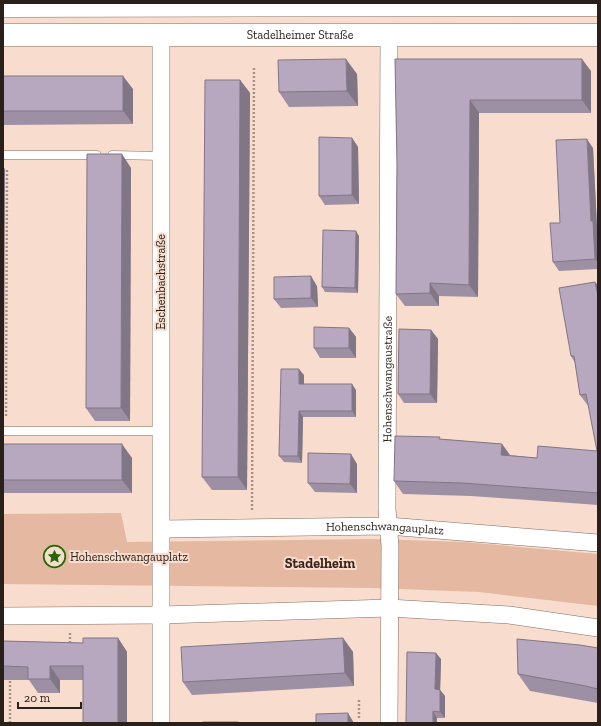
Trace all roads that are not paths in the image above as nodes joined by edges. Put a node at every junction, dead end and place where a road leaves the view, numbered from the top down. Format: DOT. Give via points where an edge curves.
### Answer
graph roads {
  1 [pos="458,4"];
  2 [pos="598,5"];
  3 [pos="3,6"];
  4 [pos="3,35"];
  5 [pos="389,35"];
  6 [pos="598,35"];
  7 [pos="161,36"];
  8 [pos="5,155"];
  9 [pos="162,156"];
  10 [pos="4,431"];
  11 [pos="161,431"];
  12 [pos="388,526"];
  13 [pos="162,529"];
  14 [pos="598,543"];
  15 [pos="389,608"];
  16 [pos="162,615"];
  17 [pos="3,616"];
  18 [pos="598,628"];
  19 [pos="161,723"];
  20 [pos="389,723"];
  1 -- 2 [label="main road"];
  1 -- 3 [label="main road"];
  4 -- 7 [label="main road, Stadelheimer Straße"];
  5 -- 6 [label="main road, Stadelheimer Straße"];
  5 -- 7 [label="main road, Stadelheimer Straße"];
  5 -- 12 [label="street, Hohenschwangaustraße"];
  7 -- 9 [label="street, Eschenbachstraße"];
  8 -- 9 [label="lane"];
  9 -- 11 [label="street, Eschenbachstraße"];
  10 -- 11 [label="lane"];
  11 -- 13 [label="street, Eschenbachstraße"];
  12 -- 13 [label="street, Hohenschwangauplatz"];
  12 -- 14 [label="street, Hohenschwangauplatz"];
  12 -- 15 [label="street, Hohenschwangaustraße"];
  13 -- 16 [label="street"];
  15 -- 16 [label="street"];
  15 -- 18 [label="street" via="510,615"];
  15 -- 20 [label="street, Hohenschwangaustraße"];
  16 -- 17 [label="street"];
  16 -- 19 [label="street"];
}
